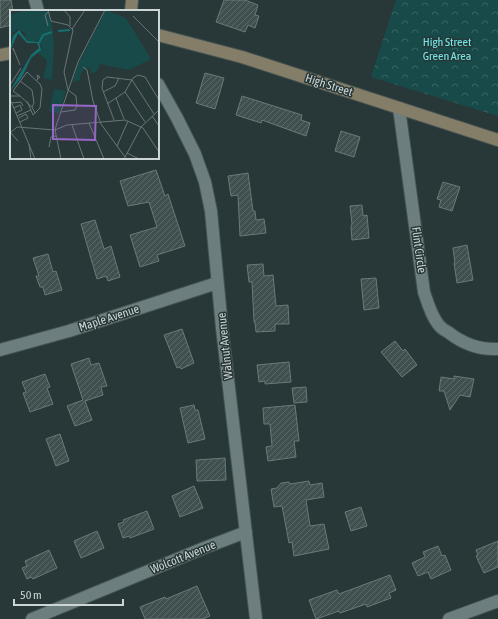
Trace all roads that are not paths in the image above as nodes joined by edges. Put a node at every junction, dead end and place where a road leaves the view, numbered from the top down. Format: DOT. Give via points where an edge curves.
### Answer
graph roads {
  1 [pos="35,0"];
  2 [pos="132,0"];
  3 [pos="38,10"];
  4 [pos="131,10"];
  5 [pos="159,35"];
  6 [pos="10,52"];
  7 [pos="0,55"];
  8 [pos="159,86"];
  9 [pos="399,108"];
  10 [pos="498,140"];
  11 [pos="218,283"];
  12 [pos="0,350"];
  13 [pos="498,350"];
  14 [pos="246,532"];
  15 [pos="498,601"];
  16 [pos="32,619"];
  17 [pos="256,619"];
  18 [pos="449,619"];
  1 -- 3 [label="street"];
  2 -- 4 [label="main road"];
  5 -- 9 [label="main road, High Street" via="242,58"];
  6 -- 7 [label="main road"];
  8 -- 11 [label="street, Walnut Avenue" via="195,154 205,182 211,211"];
  9 -- 10 [label="main road, High Street"];
  9 -- 13 [label="street, Flint Circle" via="424,292 430,312 439,326 452,335 478,347"];
  11 -- 12 [label="street, Maple Avenue"];
  11 -- 14 [label="street, Walnut Avenue"];
  14 -- 16 [label="street, Wolcott Avenue"];
  14 -- 17 [label="street, Walnut Avenue"];
  15 -- 18 [label="street"];
}
